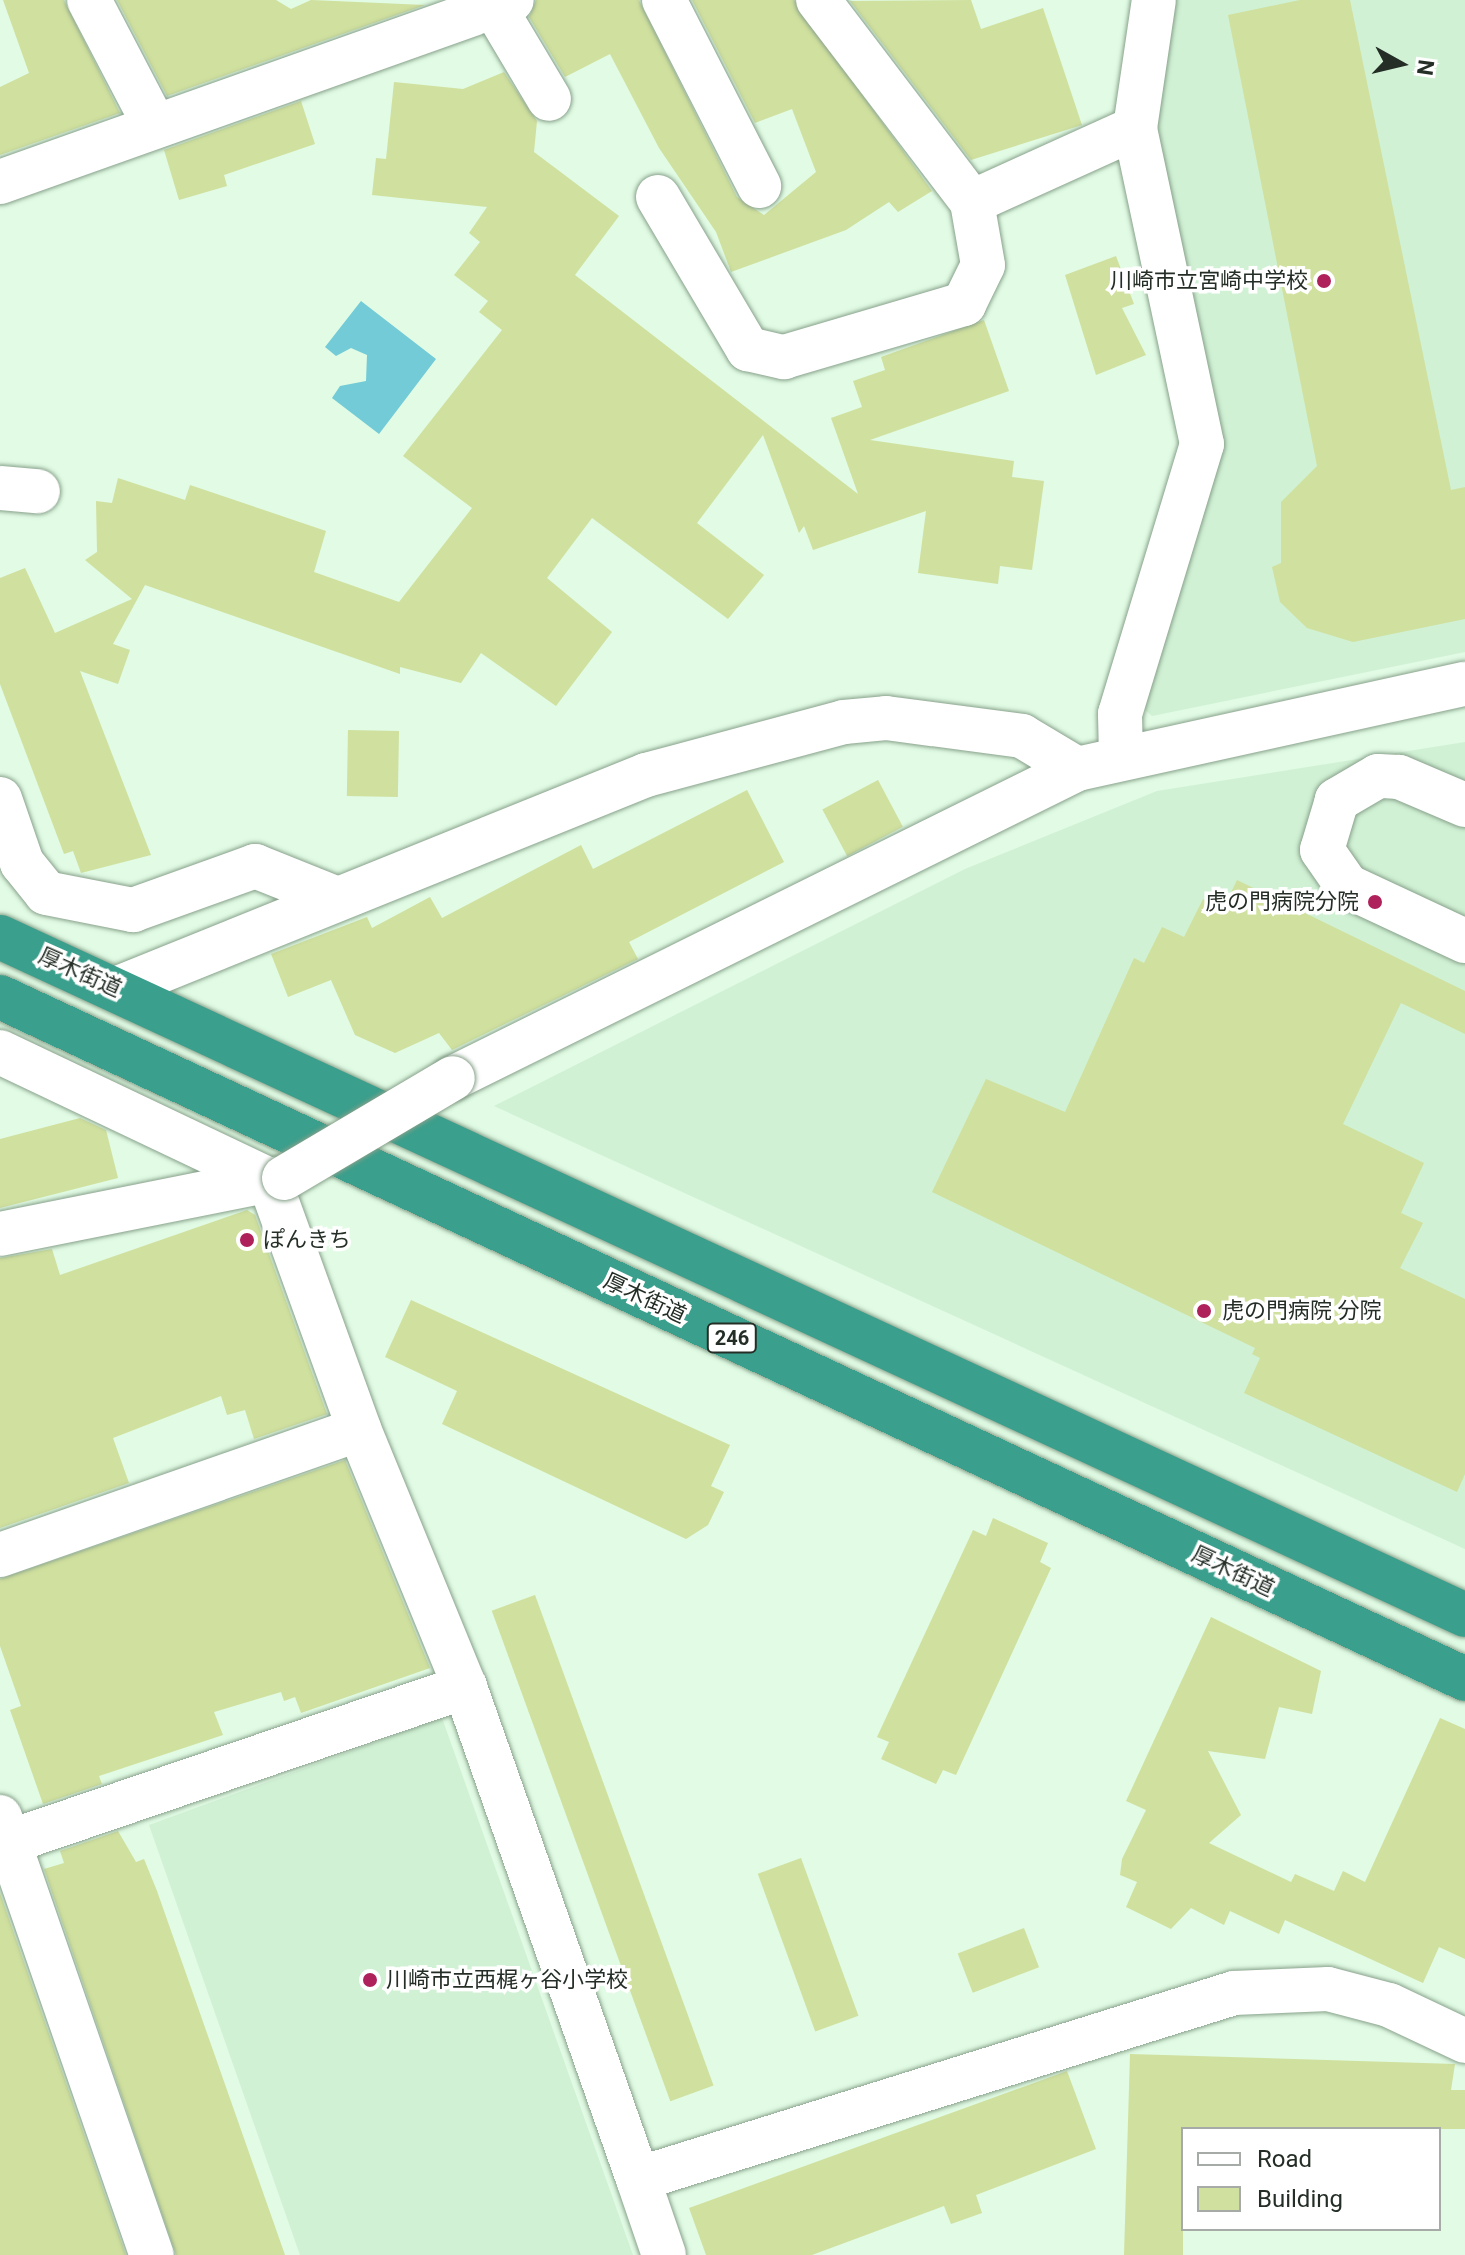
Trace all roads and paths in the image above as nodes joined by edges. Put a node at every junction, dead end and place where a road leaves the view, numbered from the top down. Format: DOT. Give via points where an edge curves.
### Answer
graph roads {
  1 [pos="89,0"];
  2 [pos="664,0"];
  3 [pos="818,0"];
  4 [pos="1154,0"];
  5 [pos="498,2"];
  6 [pos="549,99"];
  7 [pos="155,126"];
  8 [pos="1135,128"];
  9 [pos="0,182"];
  10 [pos="759,186"];
  11 [pos="658,197"];
  12 [pos="972,202"];
  13 [pos="1465,684"];
  14 [pos="1121,756"];
  15 [pos="1077,769"];
  16 [pos="0,799"];
  17 [pos="1465,805"];
  18 [pos="335,898"];
  19 [pos="0,937"];
  20 [pos="1465,941"];
  21 [pos="116,989"];
  22 [pos="0,997"];
  23 [pos="0,1052"];
  24 [pos="276,1179"];
  25 [pos="0,1234"];
  26 [pos="359,1429"];
  27 [pos="0,1555"];
  28 [pos="1465,1615"];
  29 [pos="1465,1679"];
  30 [pos="465,1687"];
  31 [pos="4,1830"];
  32 [pos="1465,2041"];
  33 [pos="638,2179"];
  34 [pos="152,2255"];
  35 [pos="664,2255"];
  1 -- 7 [label="street"];
  2 -- 10 [label="street"];
  3 -- 12 [label="street"];
  4 -- 8 [label="street"];
  5 -- 6 [label="street"];
  5 -- 7 [label="street"];
  7 -- 9 [label="street"];
  8 -- 12 [label="street"];
  8 -- 14 [label="street" via="1202,444 1120,714"];
  11 -- 12 [label="street" via="748,349 784,357 964,304 983,265"];
  13 -- 14 [label="street"];
  14 -- 15 [label="street"];
  15 -- 18 [label="street" via="1022,736 886,718 844,722 646,775"];
  15 -- 24 [label="street, bridge" via="453,1078"];
  16 -- 18 [label="street" via="22,863 46,893 133,910 255,866"];
  17 -- 20 [label="street" via="1399,777 1378,776 1337,800 1322,850 1347,886"];
  18 -- 21 [label="street"];
  19 -- 21 [label="highway, 厚木街道"];
  21 -- 28 [label="highway, 厚木街道"];
  22 -- 29 [label="highway, 厚木街道 / 246"];
  23 -- 24 [label="street"];
  24 -- 25 [label="street"];
  24 -- 26 [label="street"];
  26 -- 27 [label="street"];
  26 -- 30 [label="street"];
  30 -- 31 [label="street"];
  30 -- 33 [label="street"];
  31 -- 34 [label="street"];
  32 -- 33 [label="street" via="1389,2005 1328,1989 1234,1993"];
  33 -- 35 [label="street"];
}
